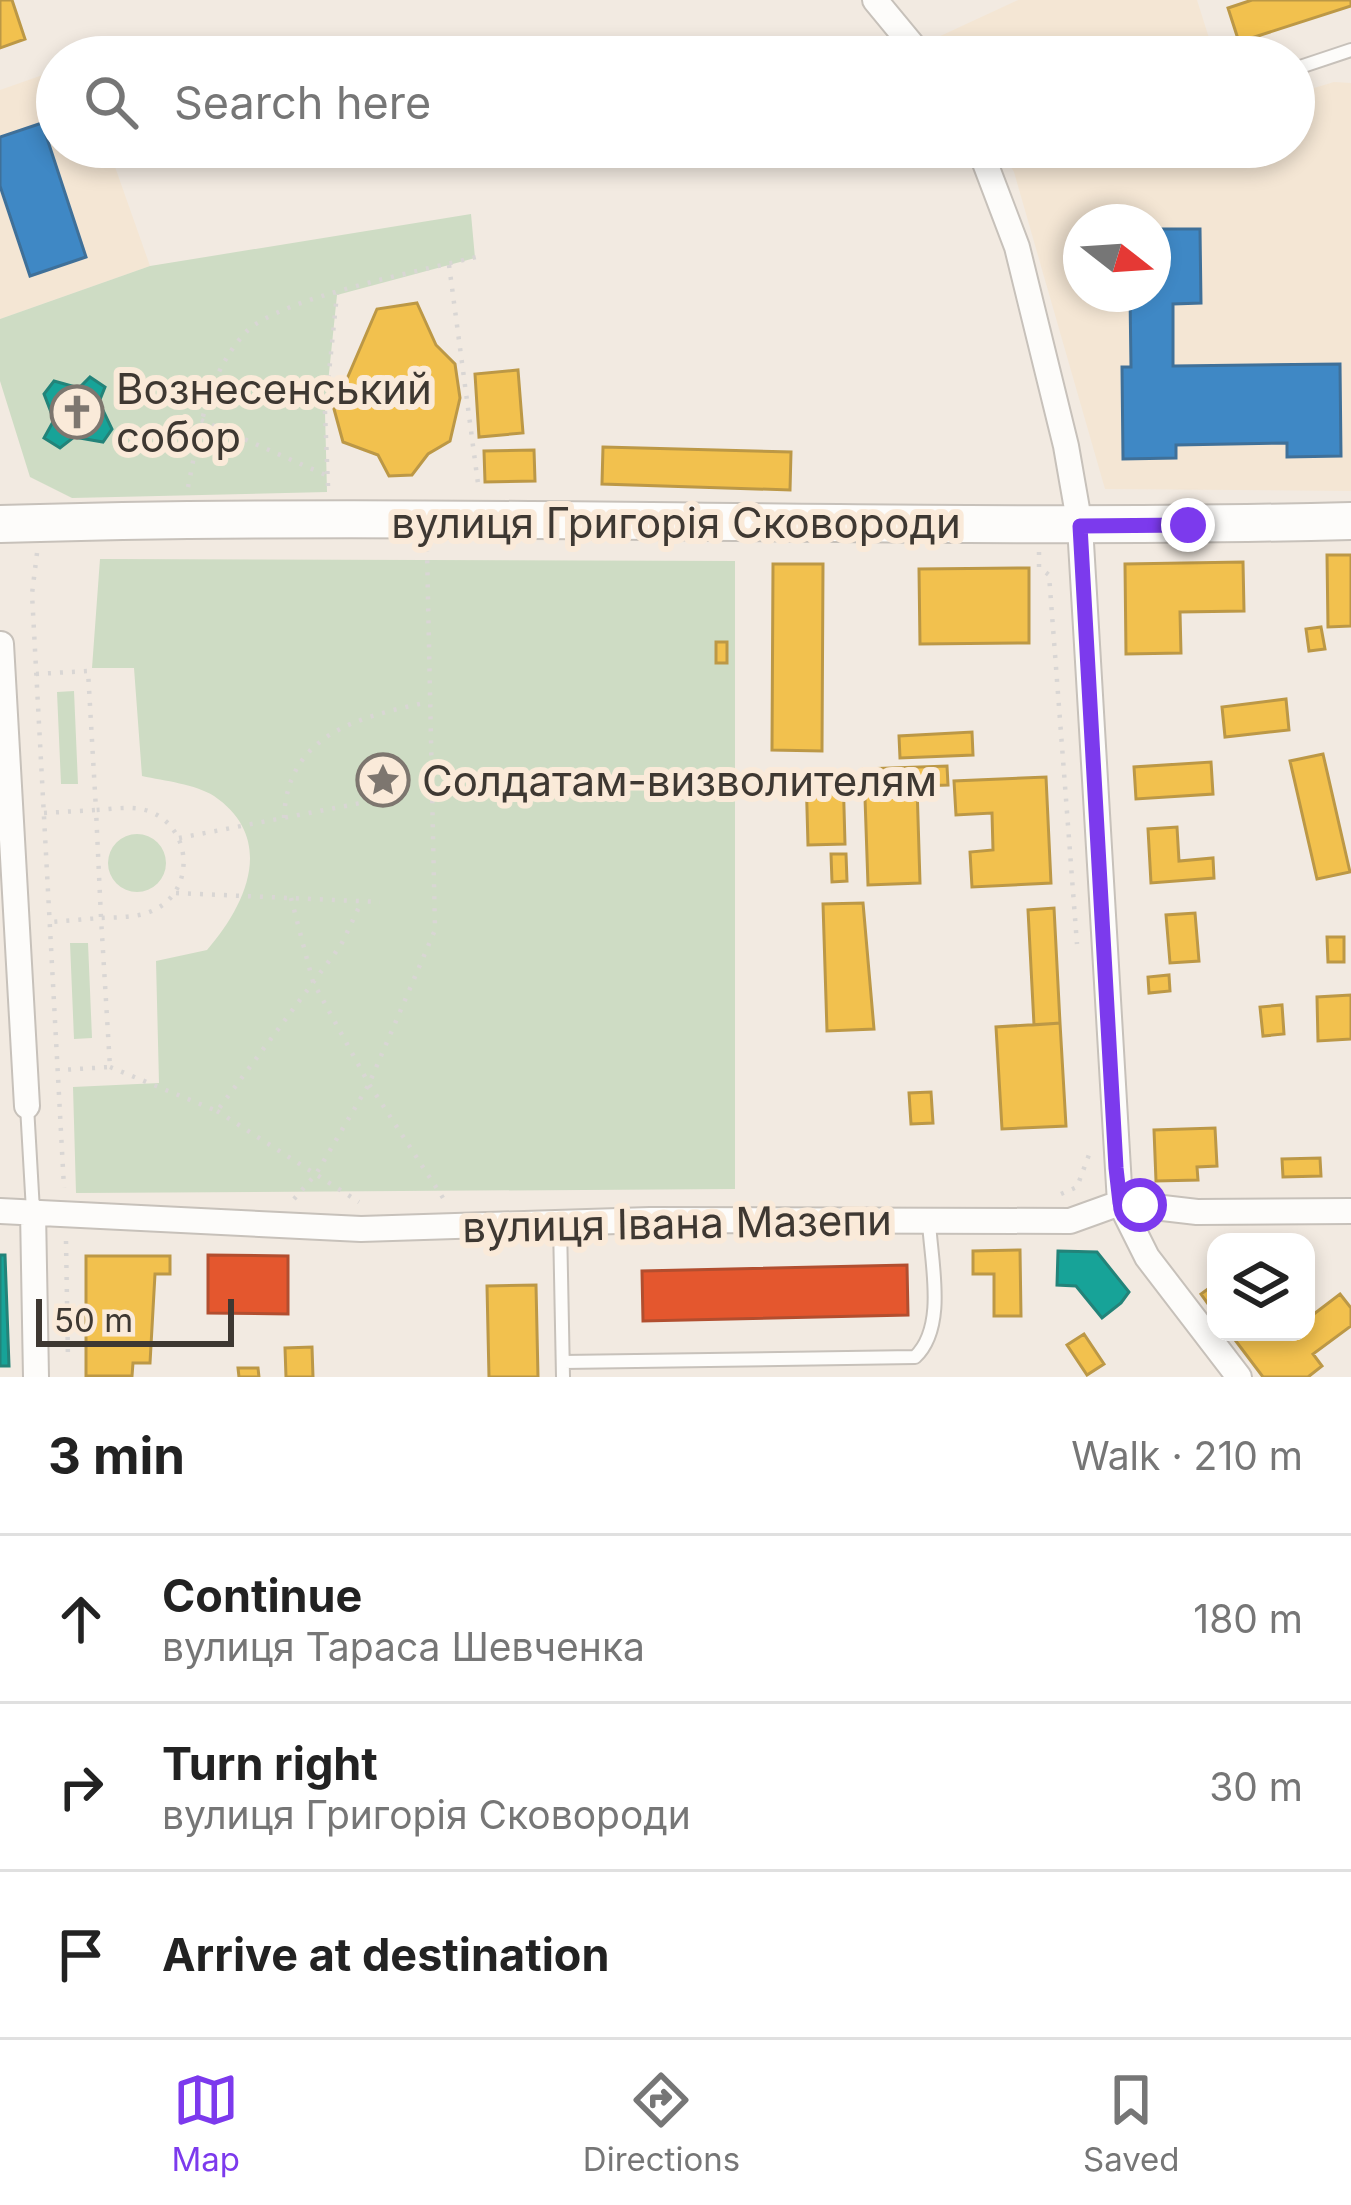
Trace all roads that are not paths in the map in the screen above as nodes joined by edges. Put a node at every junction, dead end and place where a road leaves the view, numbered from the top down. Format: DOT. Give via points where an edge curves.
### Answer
graph roads {
  1 [pos="875,0"];
  2 [pos="905,36"];
  3 [pos="1350,54"];
  4 [pos="1315,63"];
  5 [pos="988,168"];
  6 [pos="1351,521"];
  7 [pos="0,524"];
  8 [pos="1080,526"];
  9 [pos="0,627"];
  10 [pos="1,644"];
  11 [pos="27,1106"];
  12 [pos="1120,1203"];
  13 [pos="0,1211"];
  14 [pos="33,1211"];
  15 [pos="1351,1211"];
  16 [pos="929,1220"];
  17 [pos="560,1223"];
  18 [pos="563,1370"];
  19 [pos="36,1377"];
  20 [pos="1239,1377"];
  1 -- 2 [label="street"];
  3 -- 4 [label="lane"];
  5 -- 8 [label="street" via="1031,303"];
  6 -- 8 [label="street, вулиця Григорія Сковороди"];
  7 -- 8 [label="street, вулиця Григорія Сковороди" via="548,517"];
  8 -- 12 [label="street"];
  9 -- 10 [label="lane"];
  10 -- 11 [label="street"];
  11 -- 14 [label="lane"];
  12 -- 15 [label="street, вулиця Івана Мазепи" via="1197,1212"];
  12 -- 16 [label="street, вулиця Івана Мазепи" via="1070,1221"];
  12 -- 20 [label="street" via="1147,1257"];
  13 -- 14 [label="street, вулиця Івана Мазепи"];
  14 -- 17 [label="street, вулиця Івана Мазепи" via="361,1228"];
  14 -- 19 [label="street"];
  16 -- 17 [label="street, вулиця Івана Мазепи"];
  16 -- 18 [label="lane" via="933,1324 916,1357"];
  17 -- 18 [label="lane"];
}
